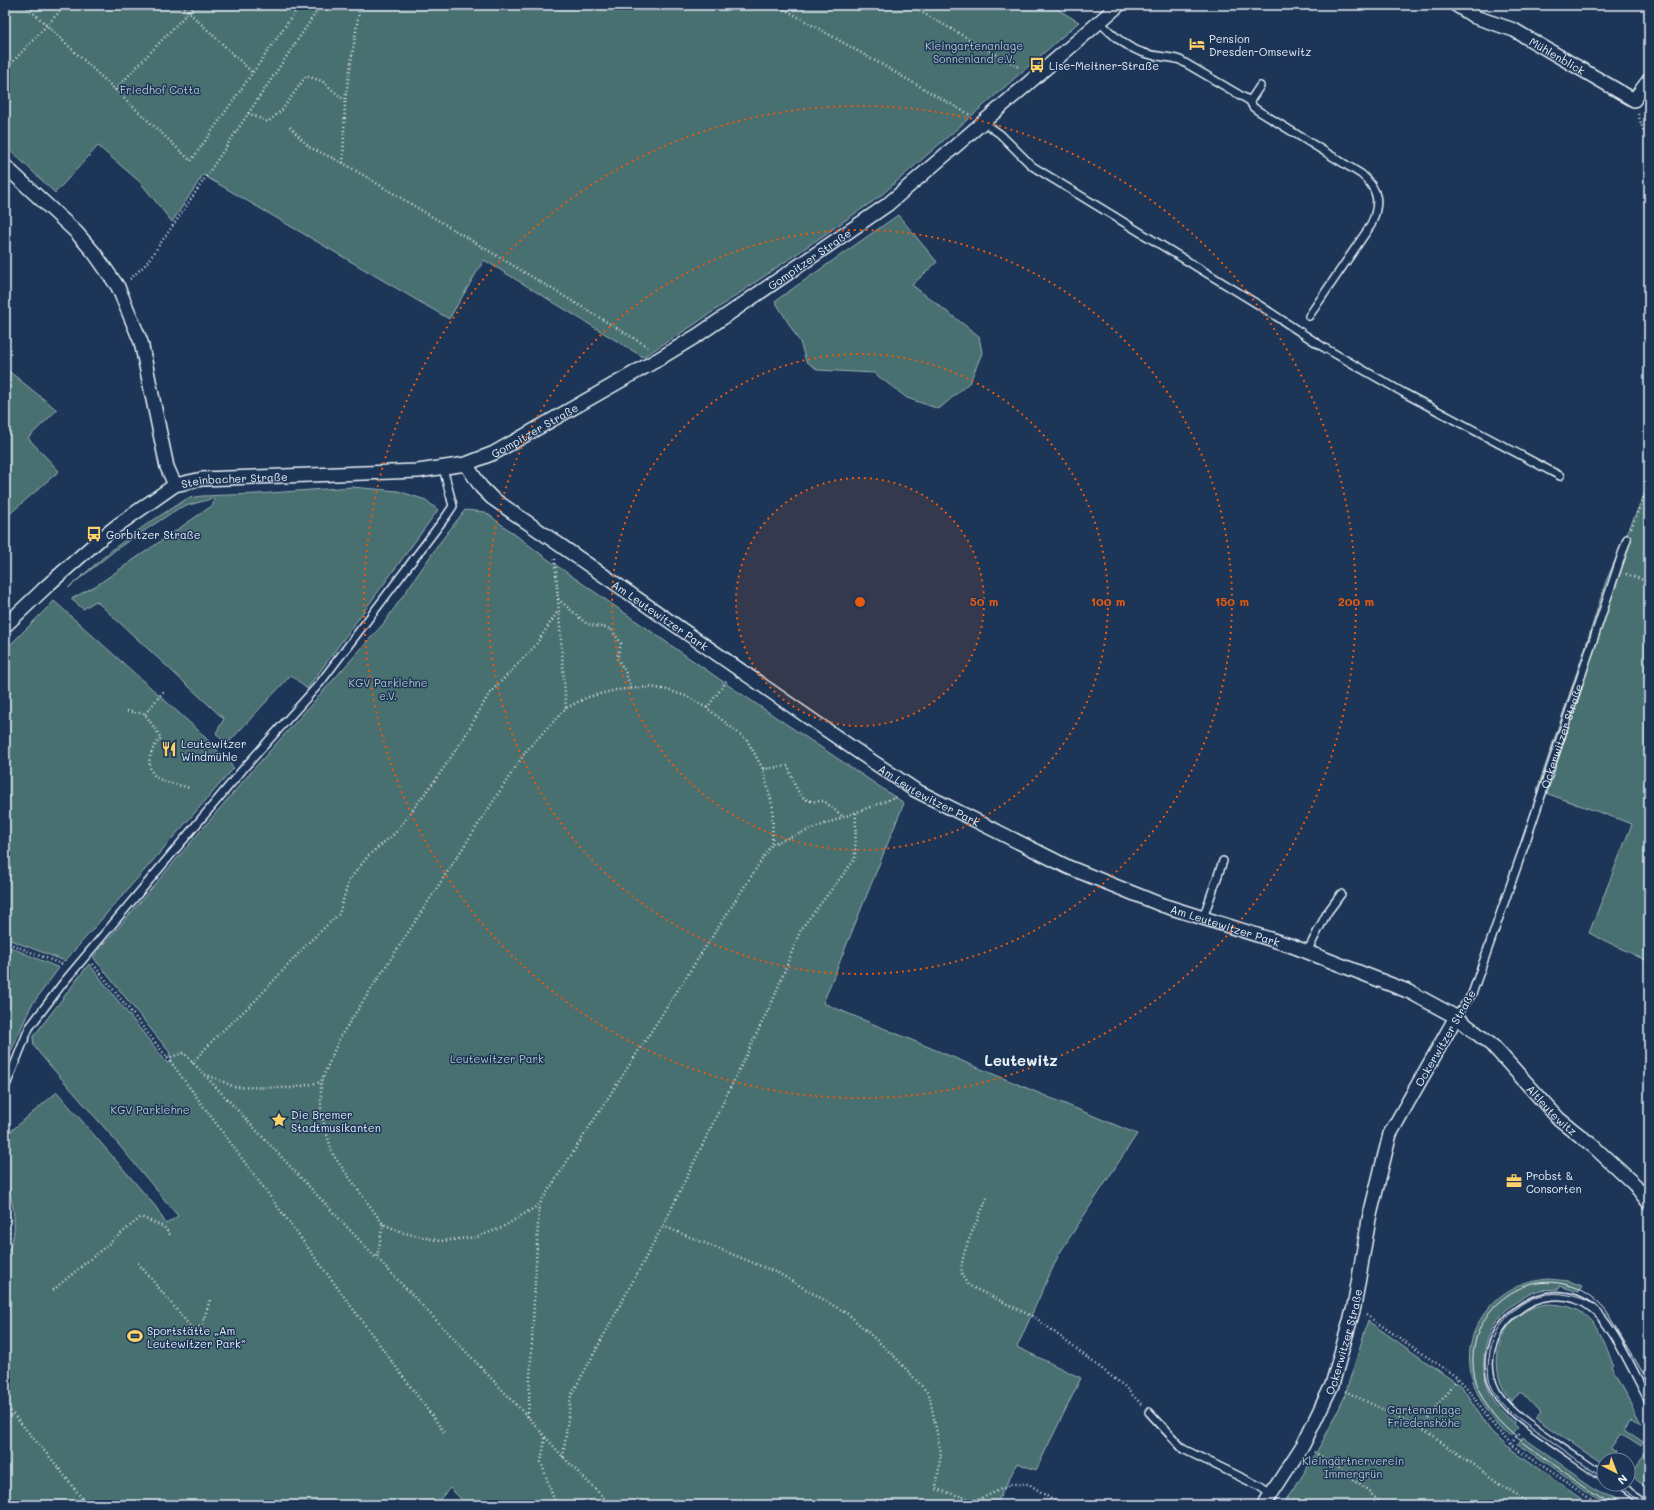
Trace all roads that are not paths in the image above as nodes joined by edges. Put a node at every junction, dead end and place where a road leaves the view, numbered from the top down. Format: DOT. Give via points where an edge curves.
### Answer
graph roads {
  1 [pos="1119,5"];
  2 [pos="1456,5"];
  3 [pos="1099,22"];
  4 [pos="1649,80"];
  5 [pos="1260,86"];
  6 [pos="1250,102"];
  7 [pos="983,122"];
  8 [pos="5,166"];
  9 [pos="1309,316"];
  10 [pos="466,464"];
  11 [pos="443,468"];
  12 [pos="1560,476"];
  13 [pos="175,485"];
  14 [pos="1627,540"];
  15 [pos="5,626"];
  16 [pos="1223,861"];
  17 [pos="1340,894"];
  18 [pos="1203,918"];
  19 [pos="1307,952"];
  20 [pos="1456,1017"];
  21 [pos="5,1088"];
  22 [pos="1649,1203"];
  23 [pos="1649,1401"];
  24 [pos="1149,1412"];
  25 [pos="1596,1471"];
  26 [pos="1626,1492"];
  27 [pos="1268,1500"];
  28 [pos="1645,1505"];
  1 -- 3 [label="street, Gompitzer Straße"];
  2 -- 4 [label="street, Mühlenblick" via="1474,17 1514,30 1634,100"];
  3 -- 6 [label="lane" via="1125,45 1151,55 1180,60"];
  3 -- 7 [label="street, Gompitzer Straße"];
  5 -- 6 [label="lane"];
  6 -- 9 [label="lane" via="1257,110 1361,174 1376,195 1378,203 1371,225"];
  7 -- 10 [label="street, Gompitzer Straße" via="887,205 705,330 520,440"];
  7 -- 12 [label="lane" via="1000,134 1032,166 1323,347"];
  8 -- 13 [label="street" via="76,232 118,287 141,342 167,466"];
  10 -- 11 [label="street, Steinbacher Straße"];
  10 -- 18 [label="street, Am Leutewitzer Park" via="481,487 492,498 915,790 1068,867 1162,905"];
  11 -- 13 [label="street, Steinbacher Straße" via="202,479"];
  11 -- 21 [label="lane" via="452,506 447,515 320,683 74,968 29,1028"];
  13 -- 15 [label="street, Steinbacher Straße" via="99,540"];
  14 -- 20 [label="lane, Ockerwitzer Straße" via="1472,994"];
  16 -- 18 [label="lane"];
  17 -- 19 [label="lane"];
  18 -- 19 [label="street, Am Leutewitzer Park"];
  19 -- 20 [label="street, Am Leutewitzer Park" via="1410,992"];
  20 -- 22 [label="street, Altleutewitz" via="1494,1047 1559,1119 1635,1185"];
  20 -- 27 [label="street, Ockerwitzer Straße" via="1390,1134 1369,1218 1354,1308 1332,1385 1303,1445"];
  23 -- 25 [label="lane" via="1612,1334 1593,1309 1581,1301 1563,1296 1545,1297 1513,1312 1505,1321 1492,1346 1490,1368 1496,1390 1518,1417"];
  24 -- 27 [label="lane" via="1183,1449 1259,1486"];
  26 -- 28 [label="lane"];
}
